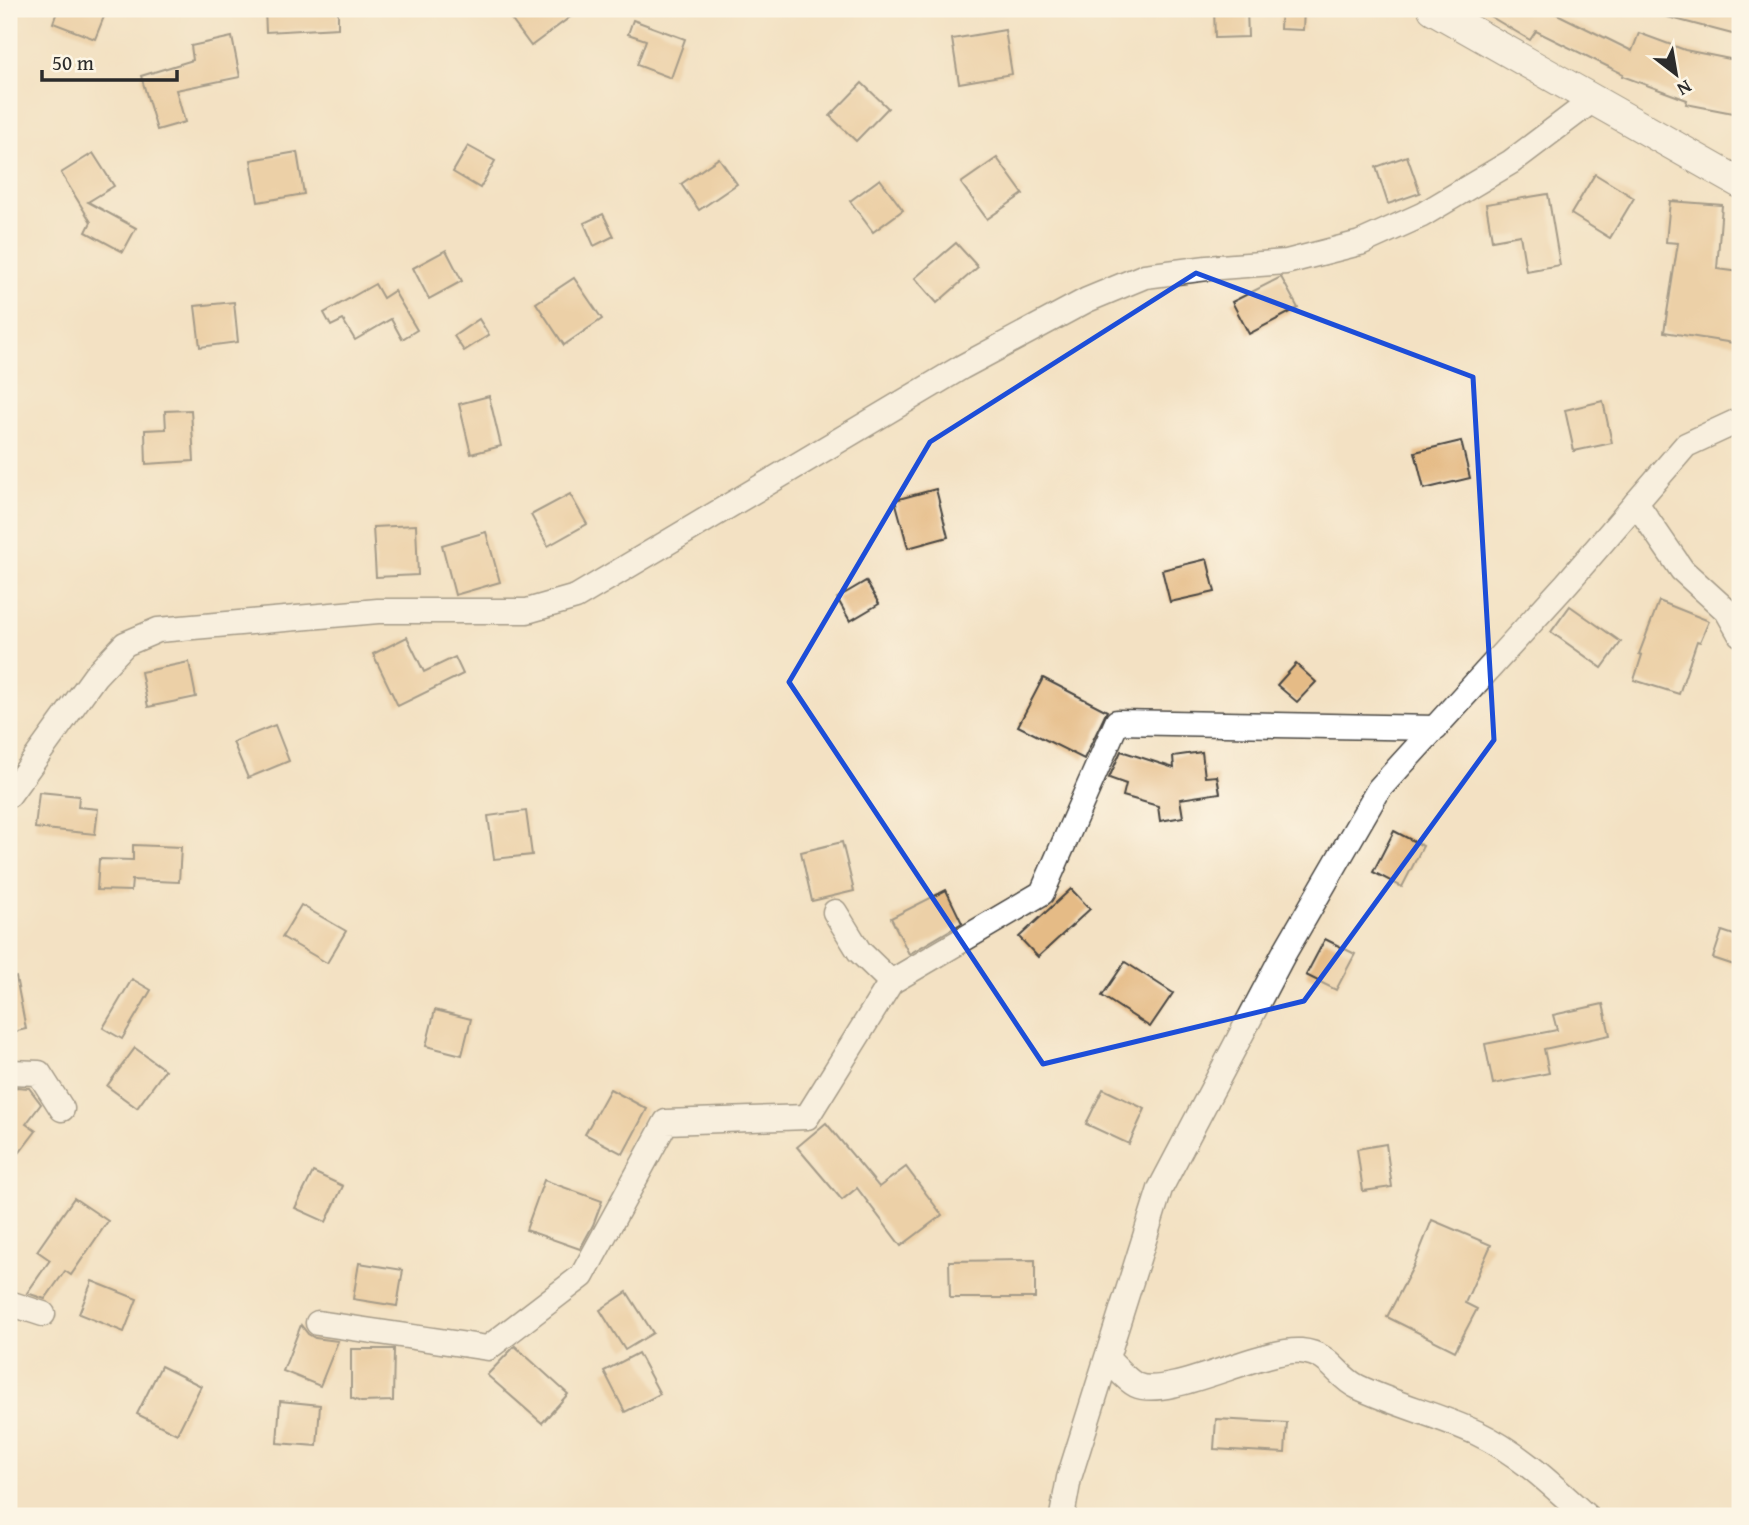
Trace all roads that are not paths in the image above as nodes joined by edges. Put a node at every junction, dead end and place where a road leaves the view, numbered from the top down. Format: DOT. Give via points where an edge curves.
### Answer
graph roads {
  1 [pos="1433,9"];
  2 [pos="1593,100"];
  3 [pos="1740,183"];
  4 [pos="1740,420"];
  5 [pos="1636,503"];
  6 [pos="1740,634"];
  7 [pos="1436,728"];
  8 [pos="9,795"];
  9 [pos="835,912"];
  10 [pos="891,982"];
  11 [pos="9,1072"];
  12 [pos="62,1109"];
  13 [pos="9,1303"];
  14 [pos="43,1314"];
  15 [pos="318,1323"];
  16 [pos="1108,1360"];
  17 [pos="1062,1516"];
  18 [pos="1586,1516"];
  1 -- 2 [label="main road"];
  2 -- 3 [label="main road"];
  2 -- 8 [label="street" via="1510,162 1422,215 1360,243 1286,262 1145,276 1087,300 962,368 576,597 527,611 378,611 158,630 125,644 95,676"];
  4 -- 5 [label="street" via="1686,445"];
  5 -- 6 [label="street" via="1682,570 1727,611"];
  5 -- 7 [label="street"];
  7 -- 10 [label="street" via="1117,722 1042,893"];
  7 -- 16 [label="street" via="1379,789 1283,955 1160,1189"];
  9 -- 10 [label="street" via="859,951"];
  10 -- 15 [label="street" via="807,1117 666,1122 582,1276 488,1348"];
  11 -- 12 [label="street" via="39,1073"];
  13 -- 14 [label="street"];
  16 -- 17 [label="street" via="1069,1478"];
  16 -- 18 [label="street" via="1137,1385 1152,1388 1268,1356 1300,1351 1324,1356 1355,1385 1478,1433 1528,1464"];
}
